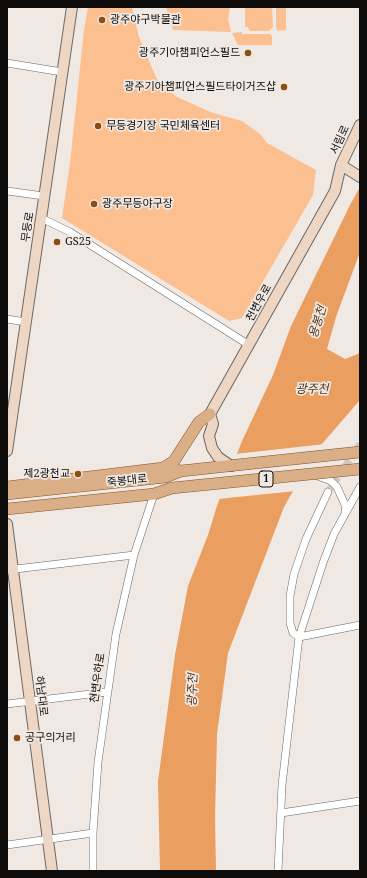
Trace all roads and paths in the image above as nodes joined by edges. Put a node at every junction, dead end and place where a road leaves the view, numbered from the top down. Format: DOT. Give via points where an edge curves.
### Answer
graph roads {
  1 [pos="72,7"];
  2 [pos="7,63"];
  3 [pos="62,72"];
  4 [pos="360,125"];
  5 [pos="341,165"];
  6 [pos="360,177"];
  7 [pos="7,191"];
  8 [pos="44,196"];
  9 [pos="41,218"];
  10 [pos="7,319"];
  11 [pos="26,322"];
  12 [pos="249,345"];
  13 [pos="210,414"];
  14 [pos="9,419"];
  15 [pos="7,451"];
  16 [pos="360,452"];
  17 [pos="231,466"];
  18 [pos="163,468"];
  19 [pos="360,469"];
  20 [pos="181,471"];
  21 [pos="314,474"];
  22 [pos="7,486"];
  23 [pos="360,487"];
  24 [pos="172,488"];
  25 [pos="328,492"];
  26 [pos="7,494"];
  27 [pos="154,494"];
  28 [pos="7,501"];
  29 [pos="7,509"];
  30 [pos="345,514"];
  31 [pos="7,528"];
  32 [pos="134,555"];
  33 [pos="10,570"];
  34 [pos="360,625"];
  35 [pos="299,637"];
  36 [pos="107,692"];
  37 [pos="30,702"];
  38 [pos="7,704"];
  39 [pos="360,801"];
  40 [pos="281,814"];
  41 [pos="93,833"];
  42 [pos="48,840"];
  43 [pos="7,845"];
  44 [pos="52,871"];
  45 [pos="93,871"];
  46 [pos="278,871"];
  1 -- 3 [label="street, 무등로"];
  2 -- 3 [label="street"];
  3 -- 8 [label="street, 무등로"];
  4 -- 5 [label="street, 서림로"];
  5 -- 6 [label="street"];
  5 -- 12 [label="street, 천변우로" via="335,191"];
  7 -- 8 [label="street"];
  8 -- 9 [label="street, 무등로"];
  9 -- 11 [label="street, 무등로"];
  9 -- 12 [label="street" via="70,232"];
  10 -- 11 [label="street"];
  11 -- 14 [label="street, 무등로"];
  12 -- 13 [label="street, 천변우로"];
  13 -- 17 [label="street, 천변우로" via="213,424 209,436 212,448 218,457"];
  13 -- 18 [label="main road" via="199,422 174,461"];
  14 -- 15 [label="street, 무등로"];
  16 -- 17 [label="main road, 죽봉대로 / 1, bridge"];
  17 -- 20 [label="main road, 죽봉대로 / 1"];
  18 -- 20 [label="main road"];
  18 -- 22 [label="main road"];
  19 -- 21 [label="main road, 1, bridge"];
  20 -- 26 [label="main road, 죽봉대로 / 1" via="166,477"];
  21 -- 24 [label="main road, 1, bridge"];
  21 -- 30 [label="street" via="331,481 337,487 346,506"];
  23 -- 30 [label="street"];
  24 -- 27 [label="main road"];
  24 -- 28 [label="main road, 죽봉대로 / 1" via="155,485"];
  25 -- 35 [label="street" via="306,539 294,574 290,596 290,623 293,633"];
  27 -- 29 [label="main road"];
  27 -- 32 [label="street, 천변우하로"];
  30 -- 35 [label="street" via="323,563"];
  31 -- 33 [label="street, 하남대로"];
  32 -- 33 [label="street"];
  32 -- 36 [label="street, 천변우하로" via="116,634"];
  33 -- 37 [label="street, 하남대로"];
  34 -- 35 [label="street"];
  35 -- 40 [label="street"];
  36 -- 37 [label="street"];
  36 -- 41 [label="street, 천변우하로" via="98,762"];
  37 -- 38 [label="street"];
  37 -- 42 [label="street, 하남대로"];
  39 -- 40 [label="street"];
  40 -- 46 [label="street"];
  41 -- 42 [label="street"];
  41 -- 45 [label="street, 천변우하로"];
  42 -- 43 [label="street"];
  42 -- 44 [label="street, 하남대로"];
}
